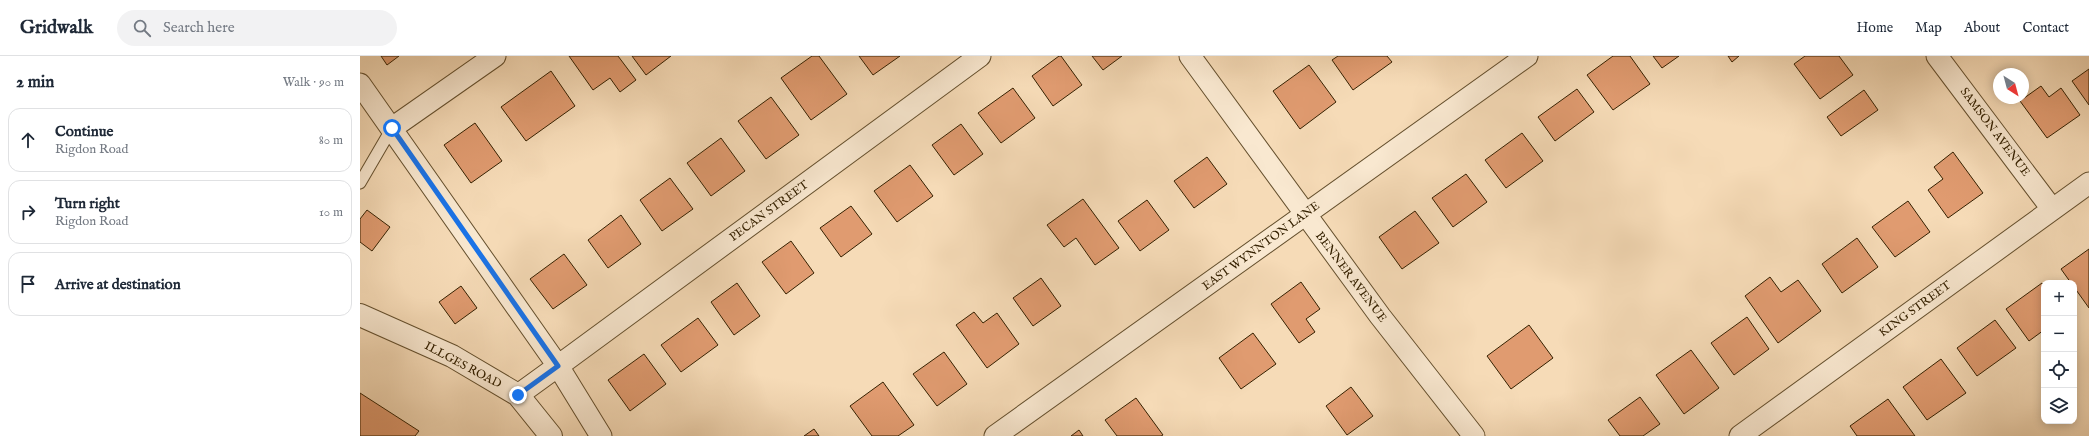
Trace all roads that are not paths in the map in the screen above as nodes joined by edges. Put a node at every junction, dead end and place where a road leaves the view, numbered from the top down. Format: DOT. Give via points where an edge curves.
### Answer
graph roads {
  1 [pos="495,56"];
  2 [pos="980,56"];
  3 [pos="1190,56"];
  4 [pos="1527,56"];
  5 [pos="1937,56"];
  6 [pos="360,84"];
  7 [pos="392,128"];
  8 [pos="360,183"];
  9 [pos="2089,183"];
  10 [pos="2052,209"];
  11 [pos="1305,215"];
  12 [pos="360,315"];
  13 [pos="558,366"];
  14 [pos="518,395"];
  15 [pos="550,436"];
  16 [pos="601,436"];
  17 [pos="995,436"];
  18 [pos="1474,436"];
  19 [pos="1740,436"];
  1 -- 7 [label="street"];
  2 -- 13 [label="street, PECAN STREET"];
  3 -- 11 [label="street, BENNER AVENUE"];
  4 -- 11 [label="street, EAST WYNNTON LANE"];
  5 -- 10 [label="street, SAMSON AVENUE"];
  6 -- 7 [label="street"];
  7 -- 8 [label="lane"];
  7 -- 13 [label="street"];
  9 -- 10 [label="street, KING STREET"];
  10 -- 19 [label="street, KING STREET"];
  11 -- 17 [label="street, EAST WYNNTON LANE"];
  11 -- 18 [label="street, BENNER AVENUE"];
  12 -- 14 [label="street, ILLGES ROAD" via="452,356"];
  13 -- 14 [label="street, PECAN STREET"];
  13 -- 16 [label="street"];
  14 -- 15 [label="street, ILLGES ROAD"];
}
